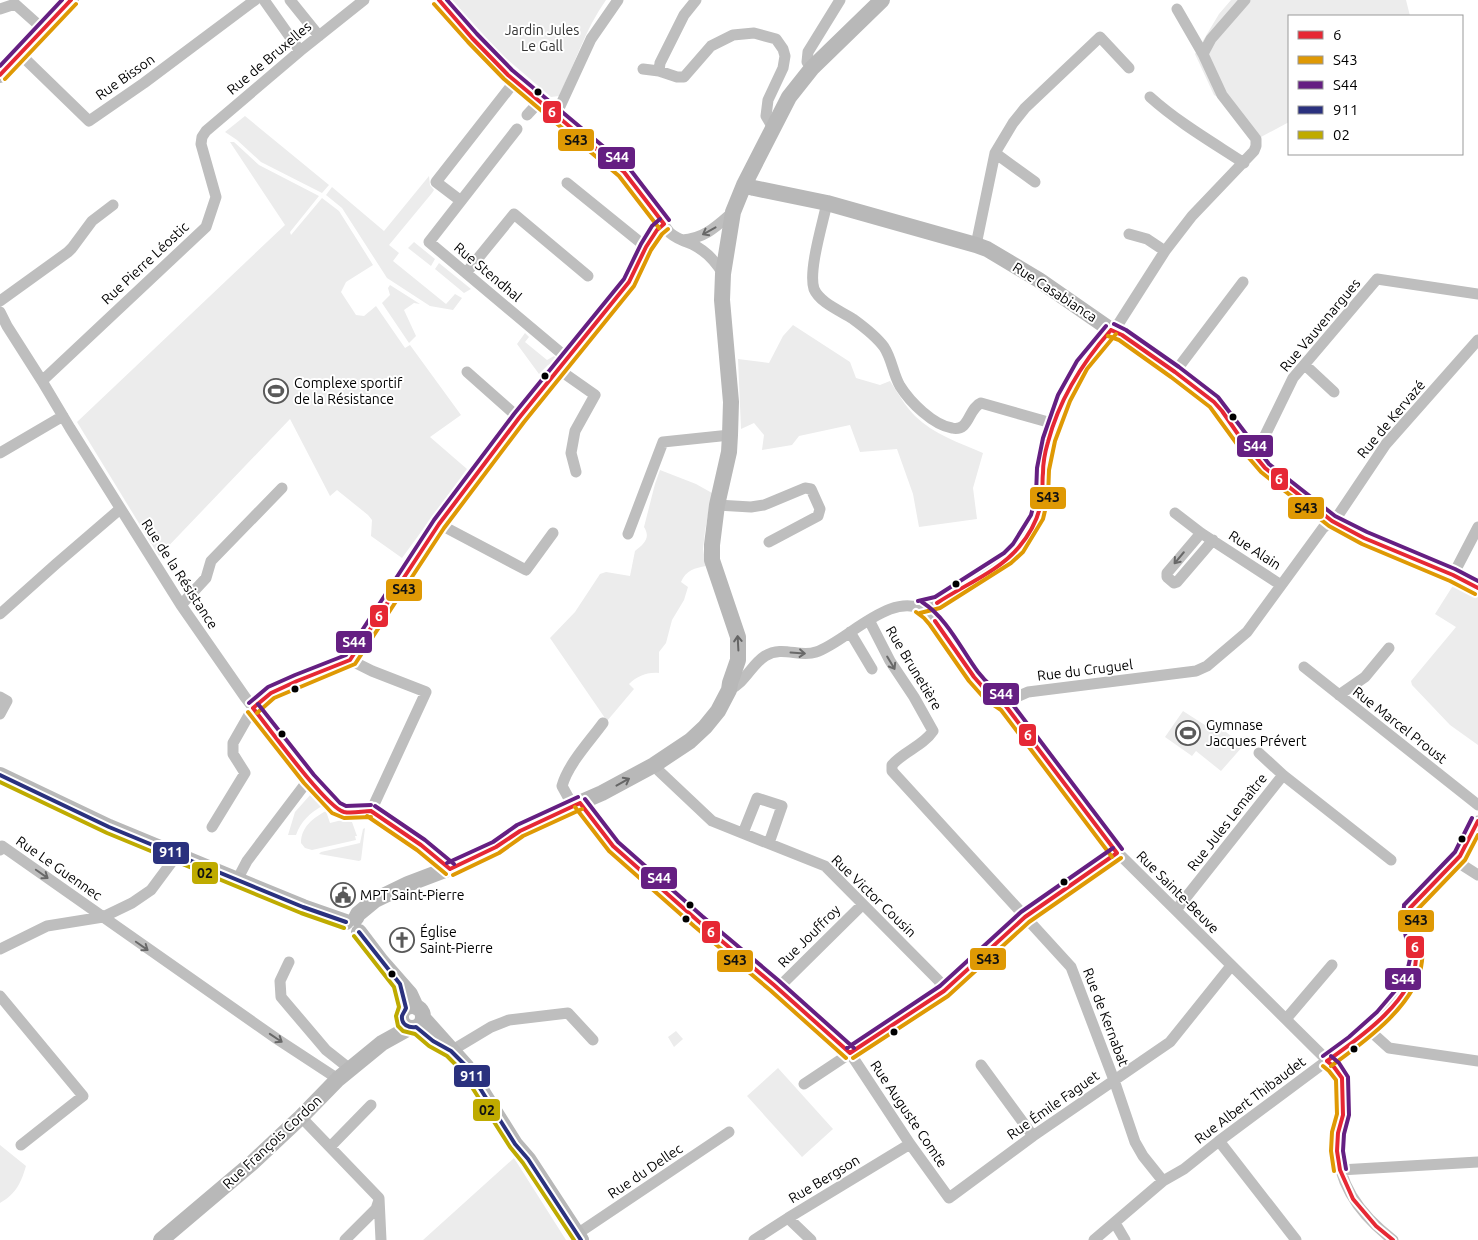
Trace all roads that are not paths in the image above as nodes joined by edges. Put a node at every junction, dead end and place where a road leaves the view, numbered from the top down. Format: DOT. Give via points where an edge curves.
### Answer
graph roads {
  1 [pos="71,0"];
  2 [pos="256,0"];
  3 [pos="264,0"];
  4 [pos="290,0"];
  5 [pos="364,0"];
  6 [pos="439,0"];
  7 [pos="618,0"];
  8 [pos="696,0"];
  9 [pos="840,0"];
  10 [pos="882,0"];
  11 [pos="1245,0"];
  12 [pos="17,2"];
  13 [pos="0,9"];
  14 [pos="1177,9"];
  15 [pos="43,30"];
  16 [pos="319,36"];
  17 [pos="300,51"];
  18 [pos="20,54"];
  19 [pos="1203,54"];
  20 [pos="812,68"];
  21 [pos="1129,68"];
  22 [pos="643,69"];
  23 [pos="659,71"];
  24 [pos="0,75"];
  25 [pos="515,81"];
  26 [pos="1150,97"];
  27 [pos="540,101"];
  28 [pos="527,115"];
  29 [pos="556,115"];
  30 [pos="773,128"];
  31 [pos="517,129"];
  32 [pos="201,144"];
  33 [pos="995,153"];
  34 [pos="1244,163"];
  35 [pos="1035,182"];
  36 [pos="567,183"];
  37 [pos="744,184"];
  38 [pos="461,201"];
  39 [pos="827,203"];
  40 [pos="113,205"];
  41 [pos="733,212"];
  42 [pos="664,224"];
  43 [pos="1129,234"];
  44 [pos="680,240"];
  45 [pos="976,244"];
  46 [pos="646,247"];
  47 [pos="1165,251"];
  48 [pos="466,273"];
  49 [pos="723,274"];
  50 [pos="588,276"];
  51 [pos="1243,282"];
  52 [pos="1478,294"];
  53 [pos="0,301"];
  54 [pos="0,312"];
  55 [pos="4,329"];
  56 [pos="1112,330"];
  57 [pos="1478,340"];
  58 [pos="566,358"];
  59 [pos="1305,365"];
  60 [pos="558,369"];
  61 [pos="467,372"];
  62 [pos="1175,372"];
  63 [pos="42,381"];
  64 [pos="1334,392"];
  65 [pos="63,416"];
  66 [pos="518,418"];
  67 [pos="1055,424"];
  68 [pos="730,436"];
  69 [pos="0,453"];
  70 [pos="1255,456"];
  71 [pos="576,472"];
  72 [pos="282,488"];
  73 [pos="717,505"];
  74 [pos="120,509"];
  75 [pos="1175,513"];
  76 [pos="1332,521"];
  77 [pos="438,524"];
  78 [pos="1478,527"];
  79 [pos="553,533"];
  80 [pos="1201,533"];
  81 [pos="628,534"];
  82 [pos="1213,540"];
  83 [pos="769,542"];
  84 [pos="1453,575"];
  85 [pos="1281,585"];
  86 [pos="1478,588"];
  87 [pos="937,603"];
  88 [pos="181,605"];
  89 [pos="919,607"];
  90 [pos="0,614"];
  91 [pos="868,620"];
  92 [pos="935,621"];
  93 [pos="850,632"];
  94 [pos="1389,648"];
  95 [pos="350,660"];
  96 [pos="1304,666"];
  97 [pos="872,670"];
  98 [pos="730,690"];
  99 [pos="1339,696"];
  100 [pos="0,697"];
  101 [pos="1005,705"];
  102 [pos="253,708"];
  103 [pos="0,714"];
  104 [pos="603,723"];
  105 [pos="1259,753"];
  106 [pos="654,765"];
  107 [pos="892,771"];
  108 [pos="0,775"];
  109 [pos="1283,775"];
  110 [pos="309,779"];
  111 [pos="577,805"];
  112 [pos="1478,805"];
  113 [pos="371,812"];
  114 [pos="1478,821"];
  115 [pos="212,827"];
  116 [pos="743,833"];
  117 [pos="768,844"];
  118 [pos="1,848"];
  119 [pos="1117,853"];
  120 [pos="177,855"];
  121 [pos="1391,860"];
  122 [pos="1456,860"];
  123 [pos="450,869"];
  124 [pos="1478,875"];
  125 [pos="237,880"];
  126 [pos="862,904"];
  127 [pos="1176,910"];
  128 [pos="103,917"];
  129 [pos="1025,917"];
  130 [pos="353,924"];
  131 [pos="0,950"];
  132 [pos="288,962"];
  133 [pos="1332,965"];
  134 [pos="1231,966"];
  135 [pos="778,989"];
  136 [pos="944,991"];
  137 [pos="0,996"];
  138 [pos="412,1018"];
  139 [pos="1286,1019"];
  140 [pos="1368,1029"];
  141 [pos="593,1040"];
  142 [pos="452,1052"];
  143 [pos="850,1053"];
  144 [pos="1327,1061"];
  145 [pos="1478,1061"];
  146 [pos="981,1065"];
  147 [pos="344,1074"];
  148 [pos="1114,1080"];
  149 [pos="804,1084"];
  150 [pos="371,1105"];
  151 [pos="301,1117"];
  152 [pos="729,1132"];
  153 [pos="1034,1136"];
  154 [pos="1219,1140"];
  155 [pos="910,1144"];
  156 [pos="21,1146"];
  157 [pos="330,1147"];
  158 [pos="1478,1162"];
  159 [pos="1340,1170"];
  160 [pos="1163,1181"];
  161 [pos="379,1198"];
  162 [pos="949,1198"];
  163 [pos="788,1218"];
  164 [pos="1115,1222"];
  165 [pos="579,1237"];
  166 [pos="161,1240"];
  167 [pos="345,1240"];
  168 [pos="380,1240"];
  169 [pos="754,1240"];
  170 [pos="811,1240"];
  171 [pos="1094,1240"];
  172 [pos="1125,1240"];
  173 [pos="1296,1240"];
  174 [pos="1393,1240"];
  1 -- 15 [label="street"];
  2 -- 18 [label="street, Rue Bisson" via="89,121"];
  3 -- 17 [label="street"];
  4 -- 16 [label="street"];
  5 -- 16 [label="street, Rue de Bruxelles"];
  6 -- 25 [label="street"];
  7 -- 29 [label="street" via="591,39"];
  8 -- 23 [label="street" via="684,15"];
  9 -- 20 [label="street" via="808,52 807,62"];
  10 -- 20 [label="street"];
  11 -- 19 [label="street" via="1211,39"];
  12 -- 13 [label="street"];
  12 -- 15 [label="street"];
  14 -- 19 [label="street"];
  15 -- 18 [label="street"];
  16 -- 17 [label="street, Rue de Bruxelles"];
  17 -- 32 [label="street, Rue de Bruxelles" via="206,131"];
  18 -- 24 [label="street"];
  19 -- 34 [label="street" via="1222,95 1256,139 1254,151"];
  20 -- 30 [label="street" via="789,97"];
  21 -- 33 [label="street" via="1100,37 1025,108"];
  22 -- 23 [label="street"];
  23 -- 30 [label="street" via="684,77 711,46 733,35 754,33 776,39 785,56 768,100 766,116"];
  25 -- 27 [label="street"];
  25 -- 38 [label="street" via="436,182"];
  26 -- 34 [label="street"];
  27 -- 28 [label="street"];
  27 -- 29 [label="street"];
  29 -- 42 [label="street" via="624,172"];
  30 -- 37 [label="street"];
  31 -- 38 [label="street, Rue Stendhal"];
  32 -- 63 [label="street, Rue Pierre Léostic" via="216,197 206,226"];
  33 -- 35 [label="street"];
  33 -- 45 [label="street"];
  34 -- 47 [label="street" via="1192,216"];
  36 -- 46 [label="street"];
  37 -- 39 [label="street, Rue Casabianca"];
  37 -- 41 [label="street"];
  38 -- 48 [label="street, Rue Stendhal" via="429,242"];
  39 -- 45 [label="street, Rue Casabianca"];
  39 -- 67 [label="street" via="813,269 814,288 818,296 855,321 884,347 910,400 939,423 953,429 963,427 976,405 981,403"];
  40 -- 53 [label="street" via="92,221 68,252"];
  41 -- 44 [label="street, one-way" via="702,236"];
  41 -- 49 [label="street"];
  42 -- 44 [label="street"];
  42 -- 46 [label="street"];
  43 -- 47 [label="street" via="1147,239"];
  44 -- 49 [label="street" via="709,255"];
  45 -- 56 [label="street, Rue Casabianca" via="1040,280"];
  46 -- 58 [label="street" via="629,282"];
  47 -- 56 [label="street"];
  48 -- 50 [label="street" via="514,214"];
  48 -- 58 [label="street, Rue Stendhal"];
  49 -- 68 [label="street"];
  51 -- 62 [label="street"];
  52 -- 59 [label="street, Rue Vauvenargues" via="1378,279"];
  54 -- 55 [label="street, Rue de la Résistance"];
  55 -- 63 [label="street, Rue de la Résistance"];
  56 -- 62 [label="street, Rue Casabianca"];
  56 -- 67 [label="street" via="1082,365 1064,398"];
  57 -- 76 [label="street, Rue de Kervazé" via="1386,444"];
  58 -- 60 [label="street"];
  59 -- 64 [label="street"];
  59 -- 70 [label="street, Rue Vauvenargues" via="1293,378"];
  60 -- 66 [label="street"];
  60 -- 71 [label="street" via="595,395 575,431 571,453"];
  61 -- 66 [label="street"];
  62 -- 70 [label="street, Rue Casabianca" via="1214,402"];
  63 -- 65 [label="street, Rue de la Résistance"];
  65 -- 69 [label="street"];
  65 -- 74 [label="street, Rue de la Résistance"];
  66 -- 77 [label="street"];
  67 -- 87 [label="street" via="1043,469 1042,498 1037,517 1026,536 1008,558"];
  68 -- 73 [label="street"];
  68 -- 81 [label="street" via="664,442"];
  70 -- 76 [label="street, Rue Casabianca" via="1278,479"];
  72 -- 88 [label="street" via="211,561 206,578"];
  73 -- 83 [label="street" via="764,505 805,488 812,490 820,509 818,516"];
  98 -- 73 [label="street, one-way" via="738,660 738,637 712,560"];
  74 -- 88 [label="street, Rue de la Résistance"];
  74 -- 90 [label="street"];
  75 -- 80 [label="street, Rue Alain"];
  76 -- 84 [label="street, Rue Casabianca"];
  76 -- 85 [label="street, Rue du Cruguel" via="1323,528"];
  77 -- 79 [label="street" via="526,570"];
  77 -- 95 [label="street"];
  78 -- 84 [label="street"];
  80 -- 82 [label="street, Rue Alain"];
  80 -- 82 [label="street, Rue Alain, one-way" via="1167,573 1174,583"];
  82 -- 85 [label="street, Rue Alain"];
  84 -- 86 [label="street, Rue Casabianca"];
  85 -- 101 [label="street, Rue du Cruguel" via="1247,632 1207,666 1196,671 1028,692"];
  87 -- 89 [label="street"];
  87 -- 92 [label="street"];
  88 -- 102 [label="street, Rue de la Résistance"];
  89 -- 91 [label="street" via="900,606"];
  89 -- 92 [label="street"];
  91 -- 93 [label="street"];
  91 -- 107 [label="street, Rue Brunetière, one-way" via="933,731 928,739 897,760"];
  92 -- 101 [label="street" via="974,677 989,694"];
  93 -- 97 [label="street"];
  98 -- 93 [label="street, one-way" via="763,657 774,651 813,653"];
  94 -- 99 [label="street" via="1365,677"];
  95 -- 102 [label="street" via="271,693"];
  95 -- 113 [label="street" via="426,692"];
  96 -- 99 [label="street, Rue Marcel Proust"];
  98 -- 106 [label="street" via="705,727"];
  99 -- 112 [label="street, Rue Marcel Proust"];
  100 -- 103 [label="street" via="7,701"];
  101 -- 119 [label="street, Rue Sainte-Beuve"];
  102 -- 110 [label="street, Rue de la Résistance"];
  102 -- 115 [label="street" via="233,743 233,754 246,773"];
  104 -- 111 [label="street, Rue Auguste Comte" via="564,777 562,786"];
  105 -- 109 [label="street, Rue Jules Lemaître"];
  111 -- 106 [label="street, one-way"];
  106 -- 116 [label="street, Rue Victor Cousin" via="712,821"];
  107 -- 129 [label="street, Rue de Kernabat"];
  108 -- 120 [label="street"];
  109 -- 121 [label="street, Rue Jules Lemaître"];
  109 -- 127 [label="street, Rue Jules Lemaître"];
  110 -- 113 [label="street, Rue de la Résistance" via="336,808 345,812"];
  110 -- 125 [label="street" via="247,861"];
  111 -- 123 [label="street"];
  111 -- 135 [label="street, Rue Auguste Comte" via="614,846"];
  113 -- 123 [label="street" via="421,844"];
  114 -- 122 [label="street, Rue Albert Thibaudet"];
  116 -- 117 [label="street, Rue Victor Cousin"];
  116 -- 117 [label="street" via="757,798 782,806"];
  117 -- 126 [label="street, Rue Victor Cousin" via="825,866"];
  118 -- 128 [label="street, Rue Le Guennec, one-way"];
  119 -- 127 [label="street, Rue Sainte-Beuve"];
  119 -- 129 [label="street"];
  120 -- 125 [label="street"];
  120 -- 128 [label="street" via="152,890"];
  122 -- 124 [label="street"];
  122 -- 140 [label="street, Rue Albert Thibaudet" via="1410,908 1408,915 1416,950 1412,977 1405,992"];
  123 -- 130 [label="street" via="375,900 358,914"];
  125 -- 130 [label="street"];
  126 -- 135 [label="street, Rue Jouffroy"];
  126 -- 136 [label="street, Rue Victor Cousin" via="939,981"];
  127 -- 134 [label="street, Rue Sainte-Beuve"];
  128 -- 131 [label="street" via="47,926"];
  128 -- 147 [label="street, Rue Le Guennec, one-way" via="269,1034"];
  129 -- 136 [label="street"];
  129 -- 148 [label="street, Rue de Kernabat" via="1071,967"];
  130 -- 138 [label="street" via="410,994"];
  132 -- 147 [label="street" via="280,981 281,997"];
  133 -- 139 [label="street"];
  134 -- 139 [label="street, Rue Sainte-Beuve"];
  134 -- 148 [label="street, Rue Émile Faguet" via="1170,1042"];
  135 -- 143 [label="street, Rue Auguste Comte"];
  136 -- 143 [label="street"];
  137 -- 156 [label="street" via="83,1096"];
  138 -- 142 [label="street" via="433,1040"];
  138 -- 147 [label="street, Rue François Cordon"];
  139 -- 144 [label="street, Rue Sainte-Beuve"];
  140 -- 144 [label="street, Rue Albert Thibaudet"];
  140 -- 145 [label="street" via="1389,1048"];
  141 -- 142 [label="street" via="568,1013 509,1020 491,1027"];
  142 -- 165 [label="street" via="466,1066"];
  143 -- 149 [label="street"];
  143 -- 155 [label="street, Rue Auguste Comte"];
  144 -- 154 [label="street, Rue Albert Thibaudet"];
  144 -- 159 [label="street, Rue Sainte-Beuve" via="1342,1078 1343,1115 1337,1151"];
  146 -- 153 [label="street"];
  147 -- 151 [label="street, Rue François Cordon"];
  148 -- 153 [label="street, Rue Émile Faguet"];
  148 -- 160 [label="street, Rue de Kernabat" via="1135,1142"];
  150 -- 157 [label="street"];
  151 -- 157 [label="street"];
  151 -- 166 [label="street, Rue François Cordon"];
  152 -- 165 [label="street, Rue du Dellec"];
  153 -- 162 [label="street, Rue Émile Faguet"];
  154 -- 160 [label="street, Rue Albert Thibaudet"];
  154 -- 173 [label="street"];
  155 -- 162 [label="street, Rue Auguste Comte"];
  155 -- 163 [label="street, Rue Bergson"];
  157 -- 161 [label="street"];
  158 -- 159 [label="street"];
  159 -- 174 [label="street, Rue Sainte-Beuve" via="1353,1199"];
  160 -- 164 [label="street, Rue Albert Thibaudet"];
  161 -- 167 [label="street" via="376,1209"];
  161 -- 168 [label="street"];
  163 -- 169 [label="street, Rue Bergson"];
  163 -- 170 [label="street"];
  164 -- 171 [label="street, Rue Albert Thibaudet"];
  164 -- 172 [label="street"];
}
